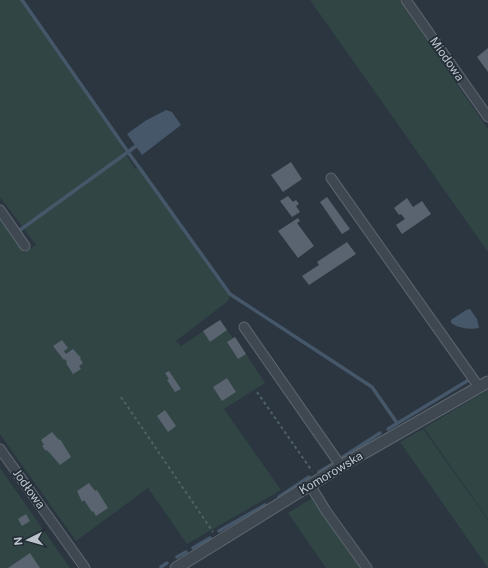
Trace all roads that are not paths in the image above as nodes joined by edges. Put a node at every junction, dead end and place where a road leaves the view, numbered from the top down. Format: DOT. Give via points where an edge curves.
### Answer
graph roads {
  1 [pos="406,0"];
  2 [pos="488,117"];
  3 [pos="331,178"];
  4 [pos="0,210"];
  5 [pos="25,246"];
  6 [pos="244,327"];
  7 [pos="484,384"];
  8 [pos="0,449"];
  9 [pos="341,466"];
  10 [pos="314,483"];
  11 [pos="85,568"];
  12 [pos="176,568"];
  13 [pos="367,568"];
  1 -- 2 [label="street, Miodowa"];
  3 -- 7 [label="street"];
  4 -- 5 [label="street"];
  6 -- 9 [label="street"];
  7 -- 9 [label="street, Komorowska"];
  8 -- 11 [label="street, Jodłowa"];
  9 -- 10 [label="street, Komorowska"];
  10 -- 12 [label="street, Komorowska"];
  10 -- 13 [label="street"];
}
